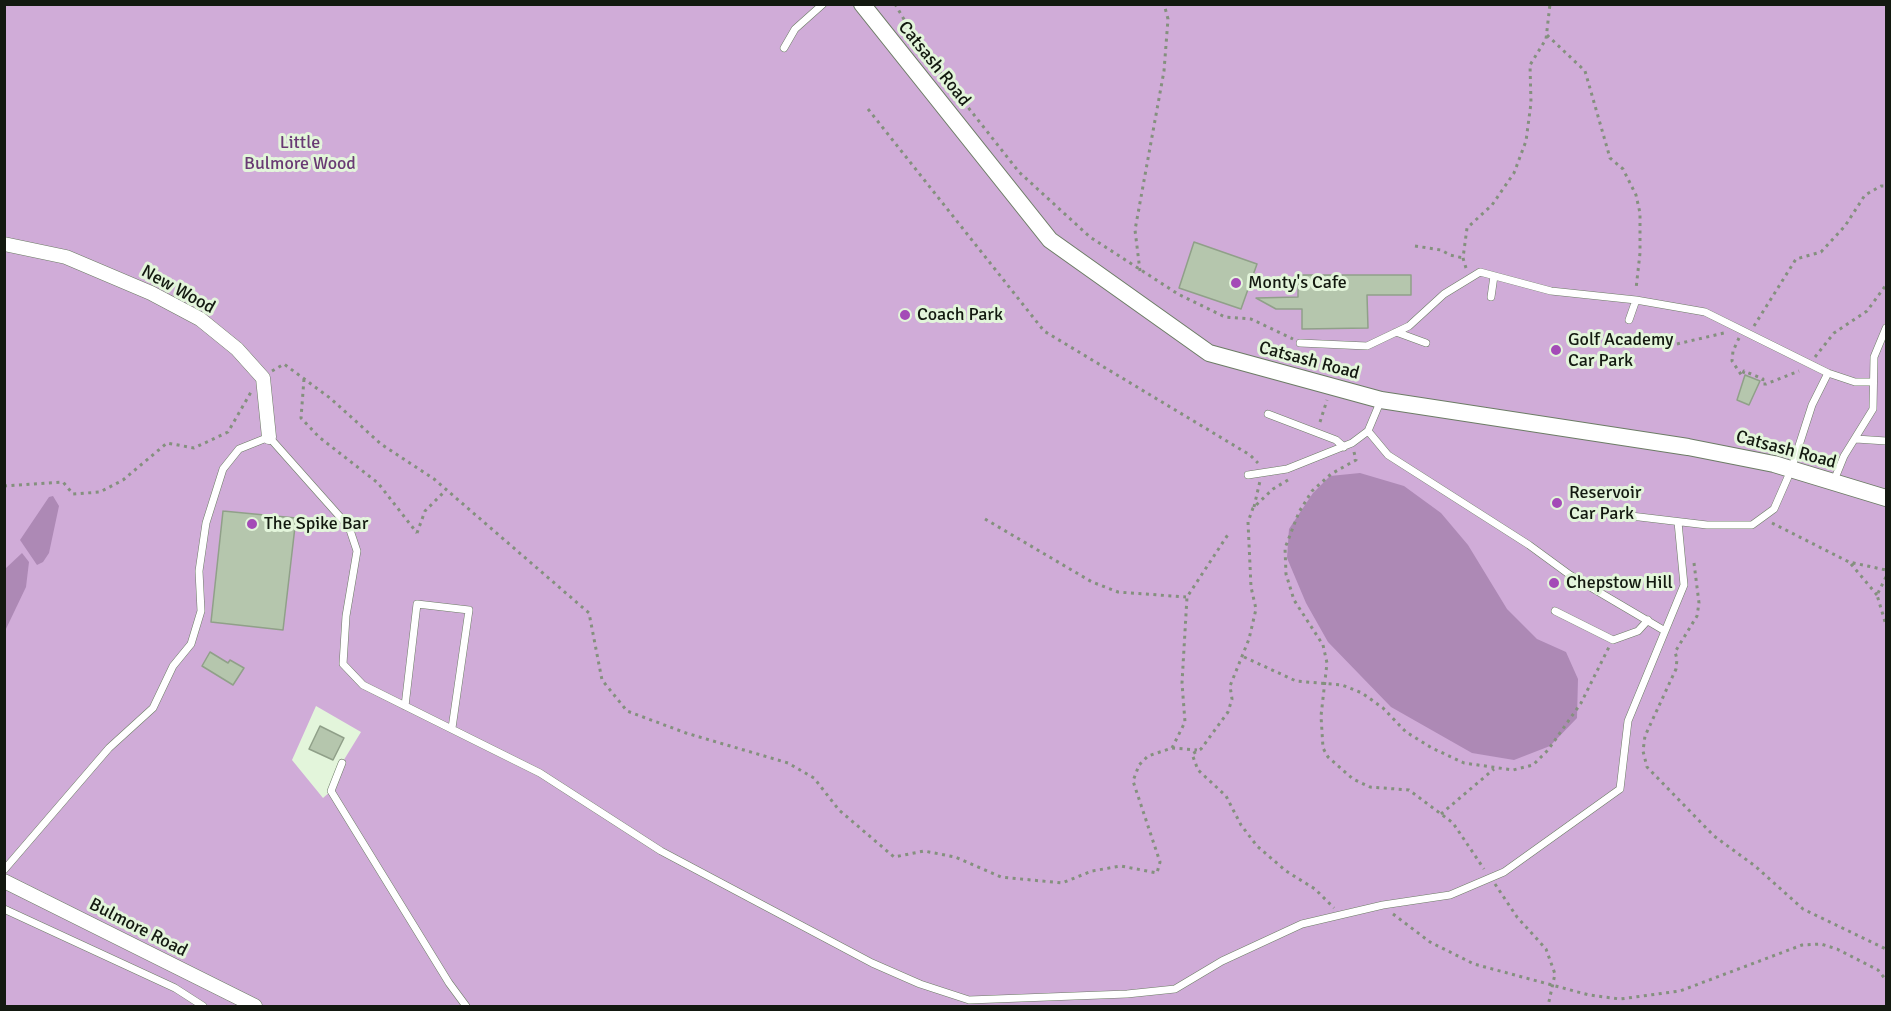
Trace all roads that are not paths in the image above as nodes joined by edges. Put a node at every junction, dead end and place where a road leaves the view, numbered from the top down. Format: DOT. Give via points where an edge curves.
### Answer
graph roads {
  1 [pos="823,4"];
  2 [pos="862,4"];
  3 [pos="784,48"];
  4 [pos="4,244"];
  5 [pos="1494,276"];
  6 [pos="1491,297"];
  7 [pos="1635,300"];
  8 [pos="1629,320"];
  9 [pos="1887,328"];
  10 [pos="1396,332"];
  11 [pos="1300,343"];
  12 [pos="1426,343"];
  13 [pos="1828,373"];
  14 [pos="1873,382"];
  15 [pos="1381,400"];
  16 [pos="1268,414"];
  17 [pos="1368,431"];
  18 [pos="269,436"];
  19 [pos="1856,439"];
  20 [pos="1887,441"];
  21 [pos="1344,447"];
  22 [pos="1794,461"];
  23 [pos="1248,475"];
  24 [pos="1788,477"];
  25 [pos="1833,483"];
  26 [pos="1887,498"];
  27 [pos="1631,516"];
  28 [pos="1678,522"];
  29 [pos="1555,611"];
  30 [pos="1648,620"];
  31 [pos="1665,630"];
  32 [pos="405,706"];
  33 [pos="453,728"];
  34 [pos="342,763"];
  35 [pos="4,870"];
  36 [pos="4,881"];
  37 [pos="4,909"];
  38 [pos="203,1006"];
  39 [pos="255,1006"];
  40 [pos="466,1006"];
  1 -- 3 [label="lane" via="795,29"];
  2 -- 15 [label="street, Catsash Road" via="1050,240 1209,353"];
  4 -- 18 [label="street, New Wood" via="66,257 151,293 200,320 237,349 263,378"];
  5 -- 6 [label="lane"];
  5 -- 7 [label="lane" via="1551,291"];
  5 -- 10 [label="lane" via="1480,272 1444,294 1409,326"];
  7 -- 8 [label="lane"];
  7 -- 13 [label="lane" via="1705,312"];
  9 -- 14 [label="lane" via="1874,357"];
  10 -- 11 [label="lane" via="1367,346"];
  10 -- 12 [label="lane"];
  13 -- 14 [label="lane" via="1855,382"];
  13 -- 22 [label="lane" via="1812,405"];
  14 -- 19 [label="lane" via="1873,409"];
  15 -- 17 [label="lane"];
  15 -- 25 [label="street, Catsash Road" via="1688,447 1774,464"];
  16 -- 21 [label="lane" via="1336,440"];
  17 -- 21 [label="lane"];
  17 -- 30 [label="lane" via="1388,455 1570,575"];
  18 -- 32 [label="lane" via="349,527 357,551 343,664 363,685"];
  18 -- 35 [label="lane" via="238,449 223,469 206,524 199,571 201,611 191,644 173,666 153,708 109,748"];
  19 -- 20 [label="lane"];
  19 -- 25 [label="lane"];
  21 -- 23 [label="lane" via="1287,469"];
  24 -- 28 [label="lane" via="1774,509 1752,525"];
  25 -- 26 [label="street, Catsash Road"];
  27 -- 28 [label="lane"];
  28 -- 31 [label="lane" via="1684,585"];
  29 -- 30 [label="lane" via="1612,640 1638,631"];
  30 -- 31 [label="lane"];
  31 -- 33 [label="lane" via="1628,721 1620,789 1504,872 1450,895 1383,905 1302,924 1222,961 1175,989 1127,994 969,1000 920,984 872,963 661,851 540,773"];
  32 -- 33 [label="lane"];
  32 -- 33 [label="lane" via="417,604 469,610"];
  34 -- 40 [label="lane" via="331,791"];
  36 -- 39 [label="street, Bulmore Road"];
  37 -- 38 [label="lane" via="175,988"];
}
